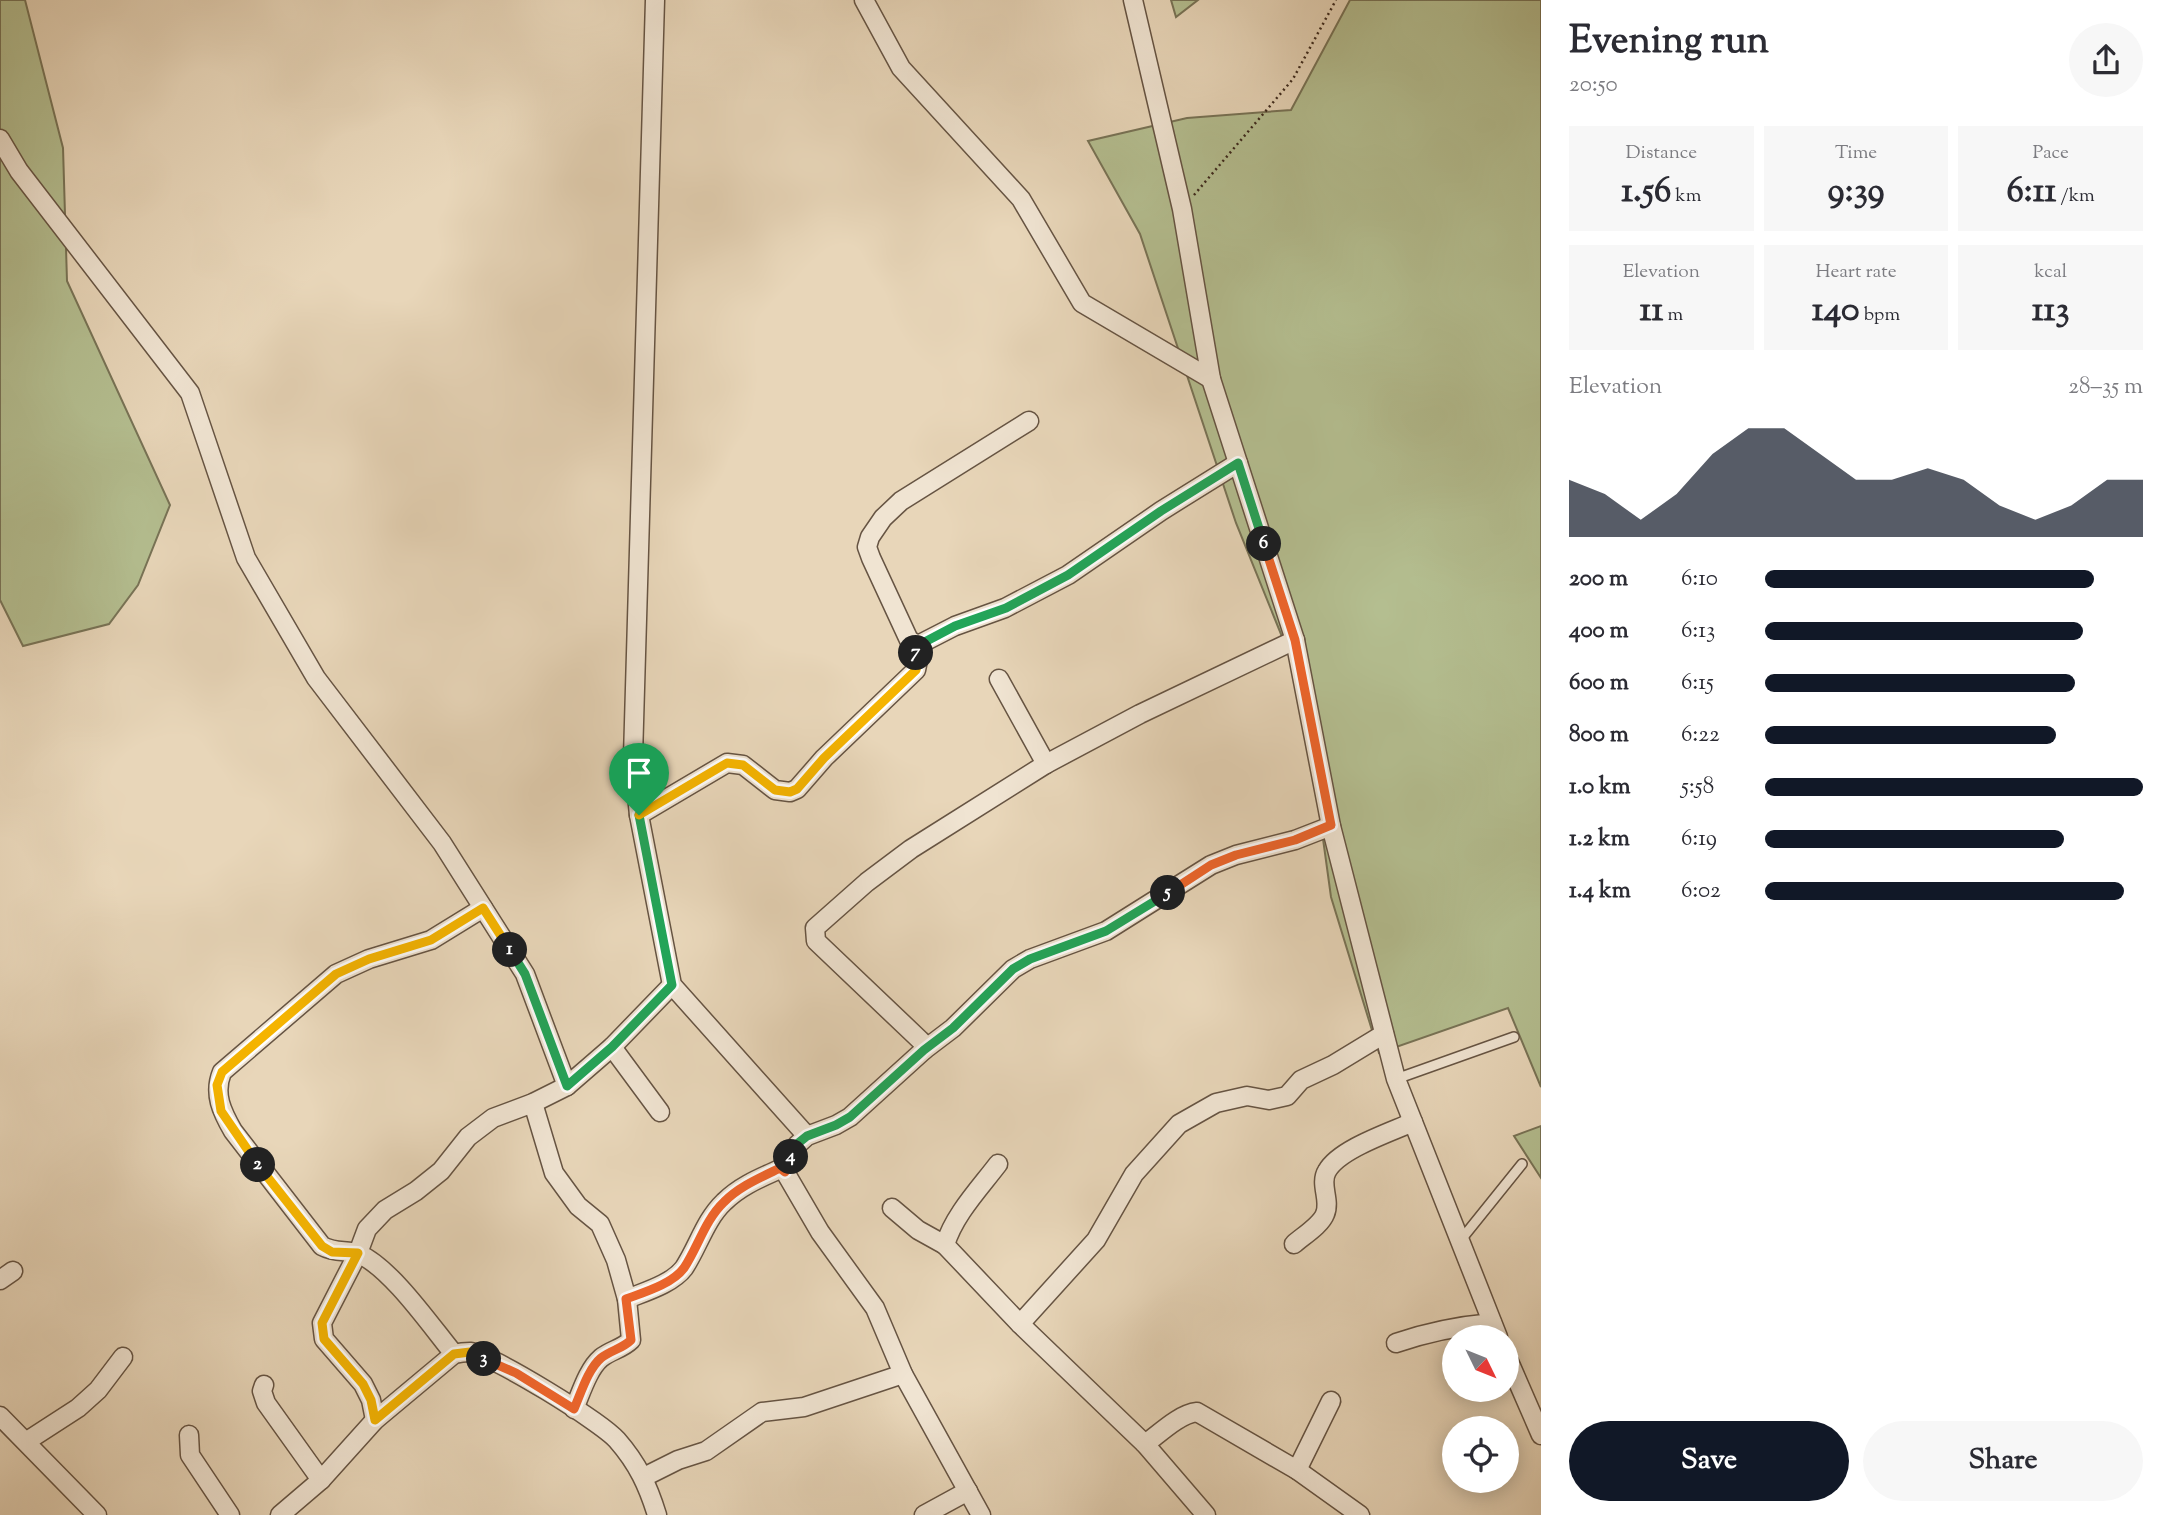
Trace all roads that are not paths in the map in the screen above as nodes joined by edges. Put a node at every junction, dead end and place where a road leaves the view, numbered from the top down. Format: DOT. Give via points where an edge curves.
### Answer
graph roads {
  1 [pos="655,0"];
  2 [pos="864,0"];
  3 [pos="1133,0"];
  4 [pos="0,139"];
  5 [pos="1212,379"];
  6 [pos="1029,421"];
  7 [pos="1238,463"];
  8 [pos="1295,640"];
  9 [pos="914,644"];
  10 [pos="999,678"];
  11 [pos="1046,764"];
  12 [pos="639,815"];
  13 [pos="1331,825"];
  14 [pos="483,908"];
  15 [pos="672,985"];
  16 [pos="1384,1034"];
  17 [pos="1514,1037"];
  18 [pos="612,1047"];
  19 [pos="924,1050"];
  20 [pos="1396,1079"];
  21 [pos="567,1086"];
  22 [pos="533,1103"];
  23 [pos="660,1112"];
  24 [pos="1413,1122"];
  25 [pos="807,1136"];
  26 [pos="998,1164"];
  27 [pos="1522,1164"];
  28 [pos="785,1172"];
  29 [pos="892,1208"];
  30 [pos="1460,1241"];
  31 [pos="1293,1244"];
  32 [pos="945,1245"];
  33 [pos="358,1253"];
  34 [pos="626,1299"];
  35 [pos="1020,1324"];
  36 [pos="1493,1325"];
  37 [pos="1442,1329"];
  38 [pos="1396,1343"];
  39 [pos="454,1354"];
  40 [pos="123,1357"];
  41 [pos="903,1374"];
  42 [pos="264,1385"];
  43 [pos="1519,1385"];
  44 [pos="1331,1401"];
  45 [pos="574,1409"];
  46 [pos="0,1416"];
  47 [pos="375,1420"];
  48 [pos="189,1435"];
  49 [pos="1541,1435"];
  50 [pos="27,1441"];
  51 [pos="1144,1444"];
  52 [pos="1297,1470"];
  53 [pos="644,1477"];
  54 [pos="321,1480"];
  55 [pos="968,1490"];
  56 [pos="97,1515"];
  57 [pos="230,1515"];
  58 [pos="280,1515"];
  59 [pos="657,1515"];
  60 [pos="924,1515"];
  61 [pos="981,1515"];
  62 [pos="1206,1515"];
  63 [pos="1360,1515"];
  1 -- 12 [label="street" via="633,757"];
  2 -- 5 [label="street" via="901,68 1021,199 1082,303"];
  3 -- 5 [label="street" via="1182,209"];
  4 -- 14 [label="street" via="19,172 190,393 246,558 316,678 442,844"];
  5 -- 7 [label="street"];
  6 -- 9 [label="street" via="901,501 870,537 871,558"];
  7 -- 8 [label="street"];
  7 -- 9 [label="street" via="1068,575 1006,608"];
  8 -- 11 [label="street"];
  8 -- 13 [label="street"];
  9 -- 12 [label="street" via="916,670 797,789 775,790 743,765 727,763"];
  10 -- 11 [label="street"];
  11 -- 19 [label="street" via="911,849 815,928 816,941 920,1040"];
  12 -- 15 [label="street"];
  13 -- 16 [label="street"];
  13 -- 19 [label="street" via="1211,865 1106,931 1030,959"];
  14 -- 21 [label="street" via="525,974"];
  14 -- 33 [label="street" via="431,940 336,974 222,1072 217,1085 221,1111 233,1131 322,1246 332,1252"];
  15 -- 18 [label="street"];
  15 -- 25 [label="street"];
  16 -- 20 [label="street"];
  16 -- 35 [label="street" via="1301,1080 1287,1096 1269,1100 1247,1096 1216,1103 1179,1124 1134,1174 1096,1240"];
  17 -- 20 [label="lane"];
  18 -- 21 [label="street"];
  18 -- 23 [label="street"];
  19 -- 25 [label="street" via="850,1117"];
  20 -- 24 [label="street"];
  21 -- 22 [label="street"];
  22 -- 33 [label="street" via="493,1118 468,1137 441,1171 385,1210 368,1229"];
  22 -- 34 [label="street" via="554,1173 578,1206 600,1224 617,1260"];
  24 -- 30 [label="street"];
  24 -- 31 [label="street" via="1334,1163 1324,1181 1325,1217"];
  25 -- 28 [label="street" via="792,1153"];
  26 -- 32 [label="street" via="960,1215"];
  27 -- 30 [label="lane"];
  28 -- 34 [label="street" via="780,1168 740,1188 722,1204 676,1276"];
  28 -- 41 [label="street" via="820,1232 875,1308"];
  29 -- 32 [label="street"];
  30 -- 36 [label="street"];
  32 -- 35 [label="street"];
  33 -- 39 [label="street" via="397,1286"];
  33 -- 47 [label="street" via="322,1323 324,1339 363,1384"];
  34 -- 45 [label="street" via="631,1340 597,1362"];
  35 -- 51 [label="street"];
  37 -- 38 [label="street"];
  39 -- 45 [label="street" via="470,1352 516,1373"];
  39 -- 47 [label="street"];
  40 -- 50 [label="street" via="78,1408"];
  41 -- 53 [label="street" via="804,1407 762,1412 706,1451"];
  41 -- 55 [label="street"];
  42 -- 54 [label="street" via="266,1403"];
  43 -- 49 [label="street"];
  44 -- 52 [label="street"];
  45 -- 53 [label="street" via="615,1438"];
  46 -- 50 [label="street"];
  47 -- 54 [label="street"];
  48 -- 57 [label="street" via="193,1461"];
  50 -- 56 [label="street"];
  51 -- 52 [label="street" via="1197,1412"];
  51 -- 62 [label="street"];
  52 -- 63 [label="street"];
  53 -- 59 [label="street"];
  54 -- 58 [label="street"];
  55 -- 60 [label="street"];
  55 -- 61 [label="street"];
}
